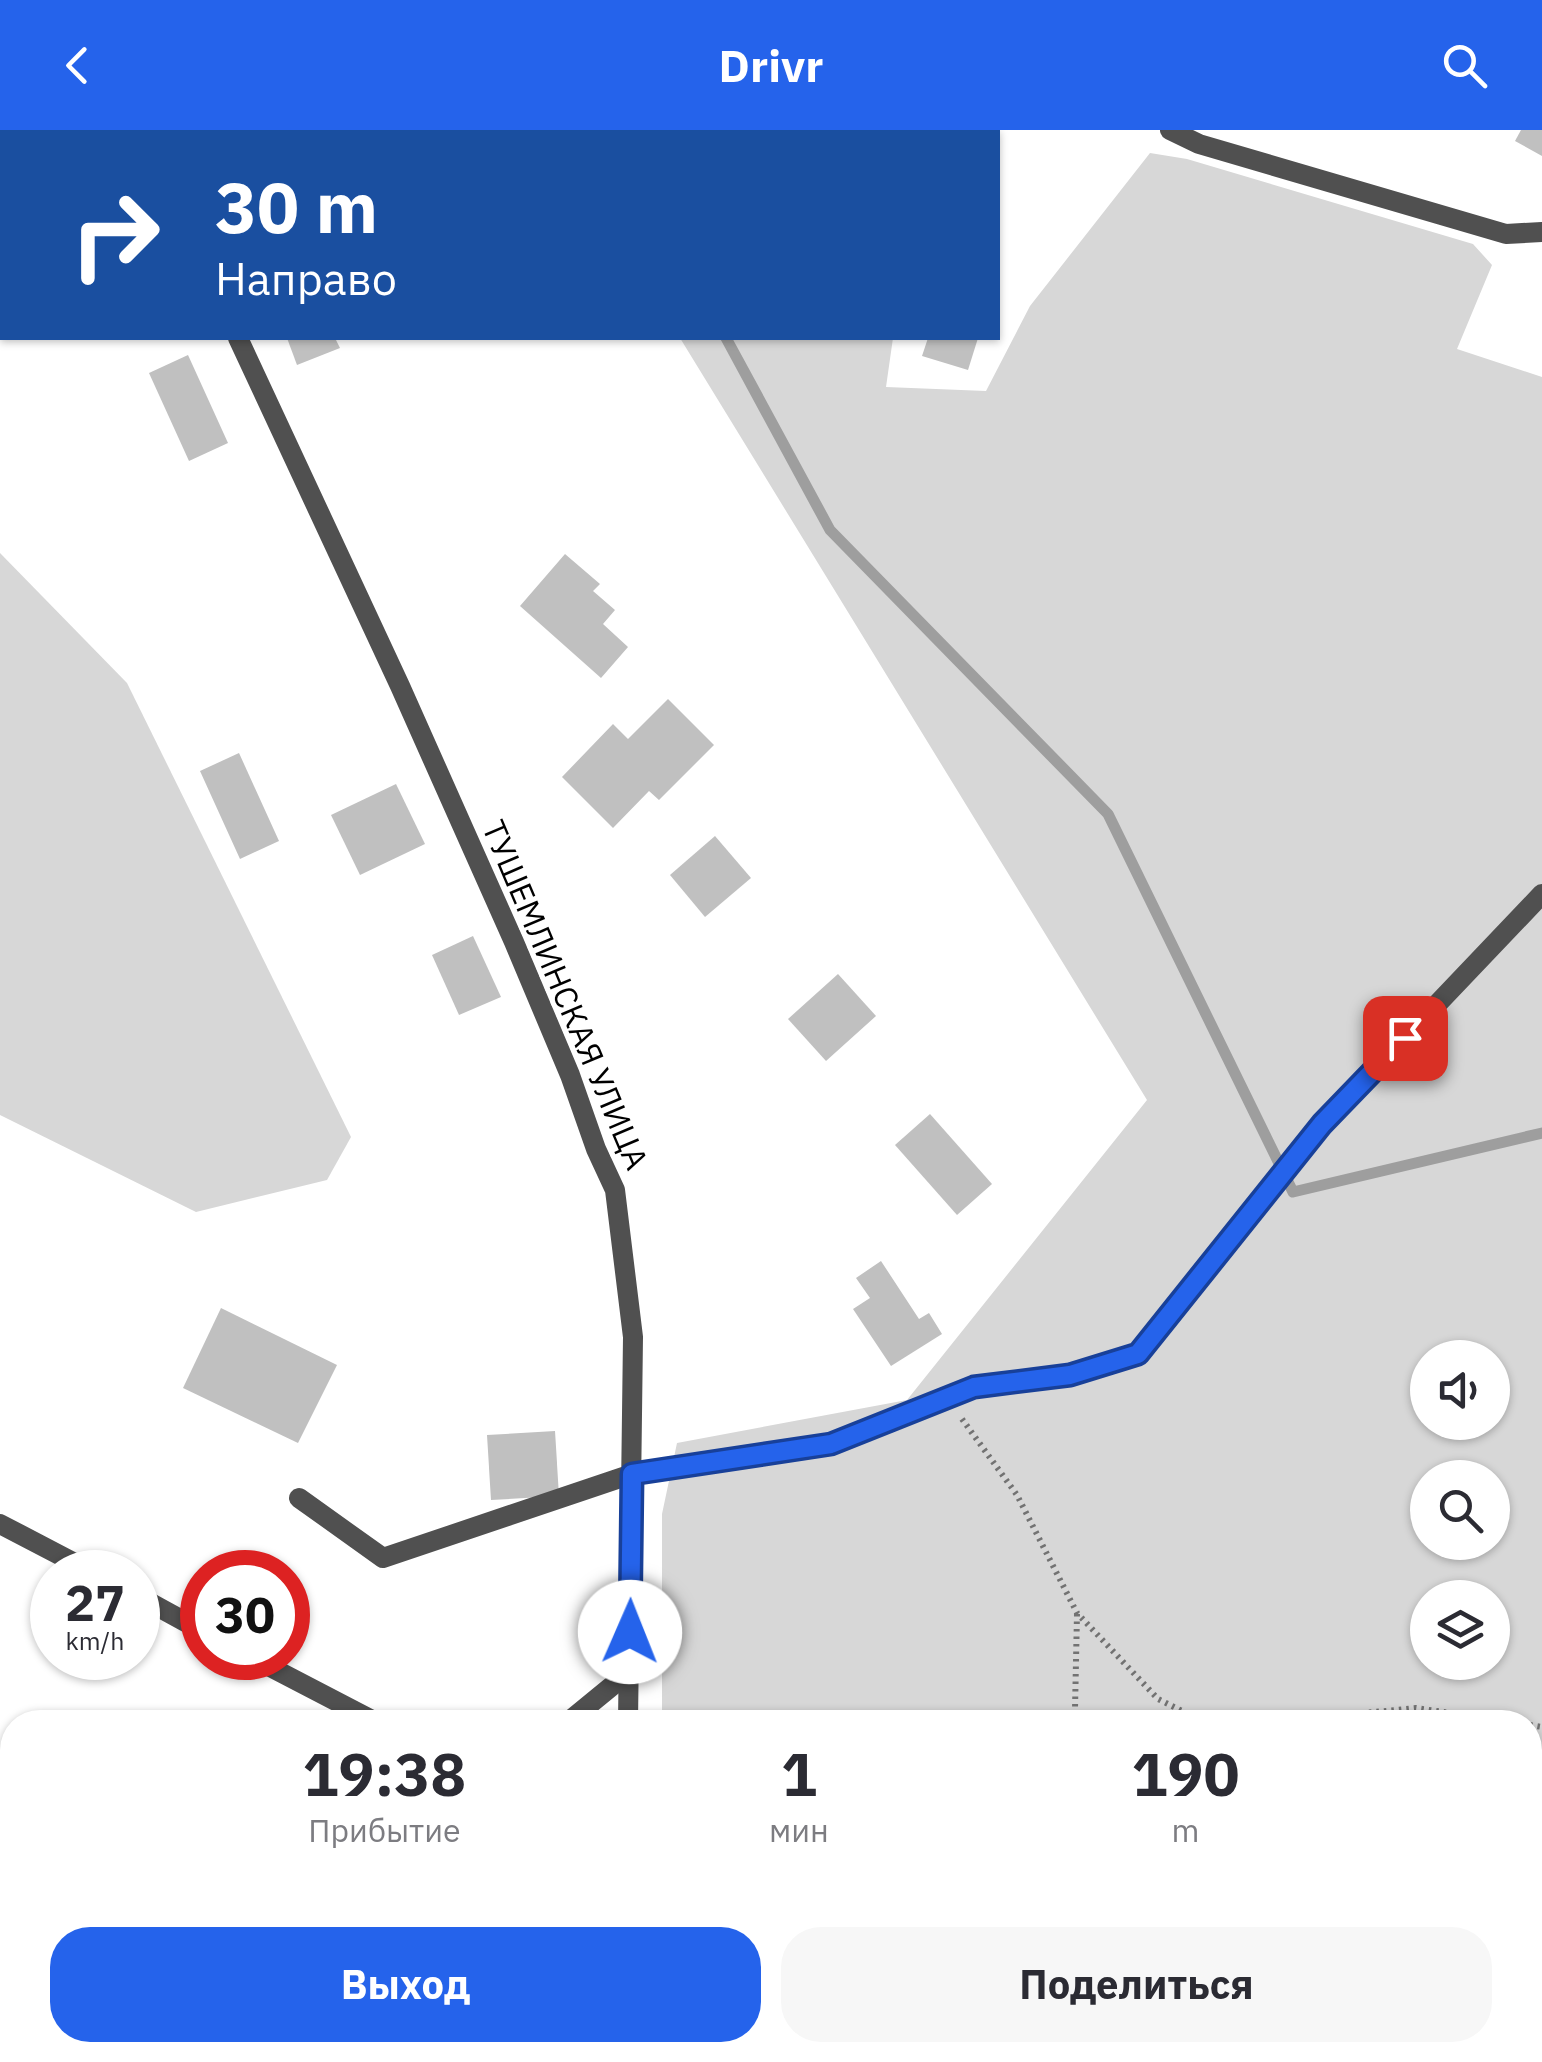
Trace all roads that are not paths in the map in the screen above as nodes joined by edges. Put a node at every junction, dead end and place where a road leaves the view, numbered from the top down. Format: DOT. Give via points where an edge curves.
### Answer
graph roads {
  1 [pos="1170,130"];
  2 [pos="1542,232"];
  3 [pos="239,340"];
  4 [pos="1542,894"];
  5 [pos="632,1474"];
  6 [pos="299,1498"];
  7 [pos="0,1524"];
  8 [pos="50,1550"];
  9 [pos="629,1672"];
  10 [pos="295,1680"];
  11 [pos="353,1710"];
  12 [pos="583,1710"];
  13 [pos="628,1710"];
  1 -- 2 [label="street" via="1198,144 1506,234"];
  3 -- 5 [label="street, ТУШЕМЛИНСКАЯ УЛИЦА" via="506,924 615,1190 633,1337"];
  4 -- 5 [label="street" via="1322,1124 1138,1354 1070,1375 974,1387 831,1444"];
  5 -- 6 [label="street" via="383,1558"];
  5 -- 9 [label="street, ТУШЕМЛИНСКАЯ УЛИЦА"];
  7 -- 8 [label="street"];
  9 -- 12 [label="street"];
  9 -- 13 [label="street, ТУШЕМЛИНСКАЯ УЛИЦА"];
  10 -- 11 [label="street"];
}
